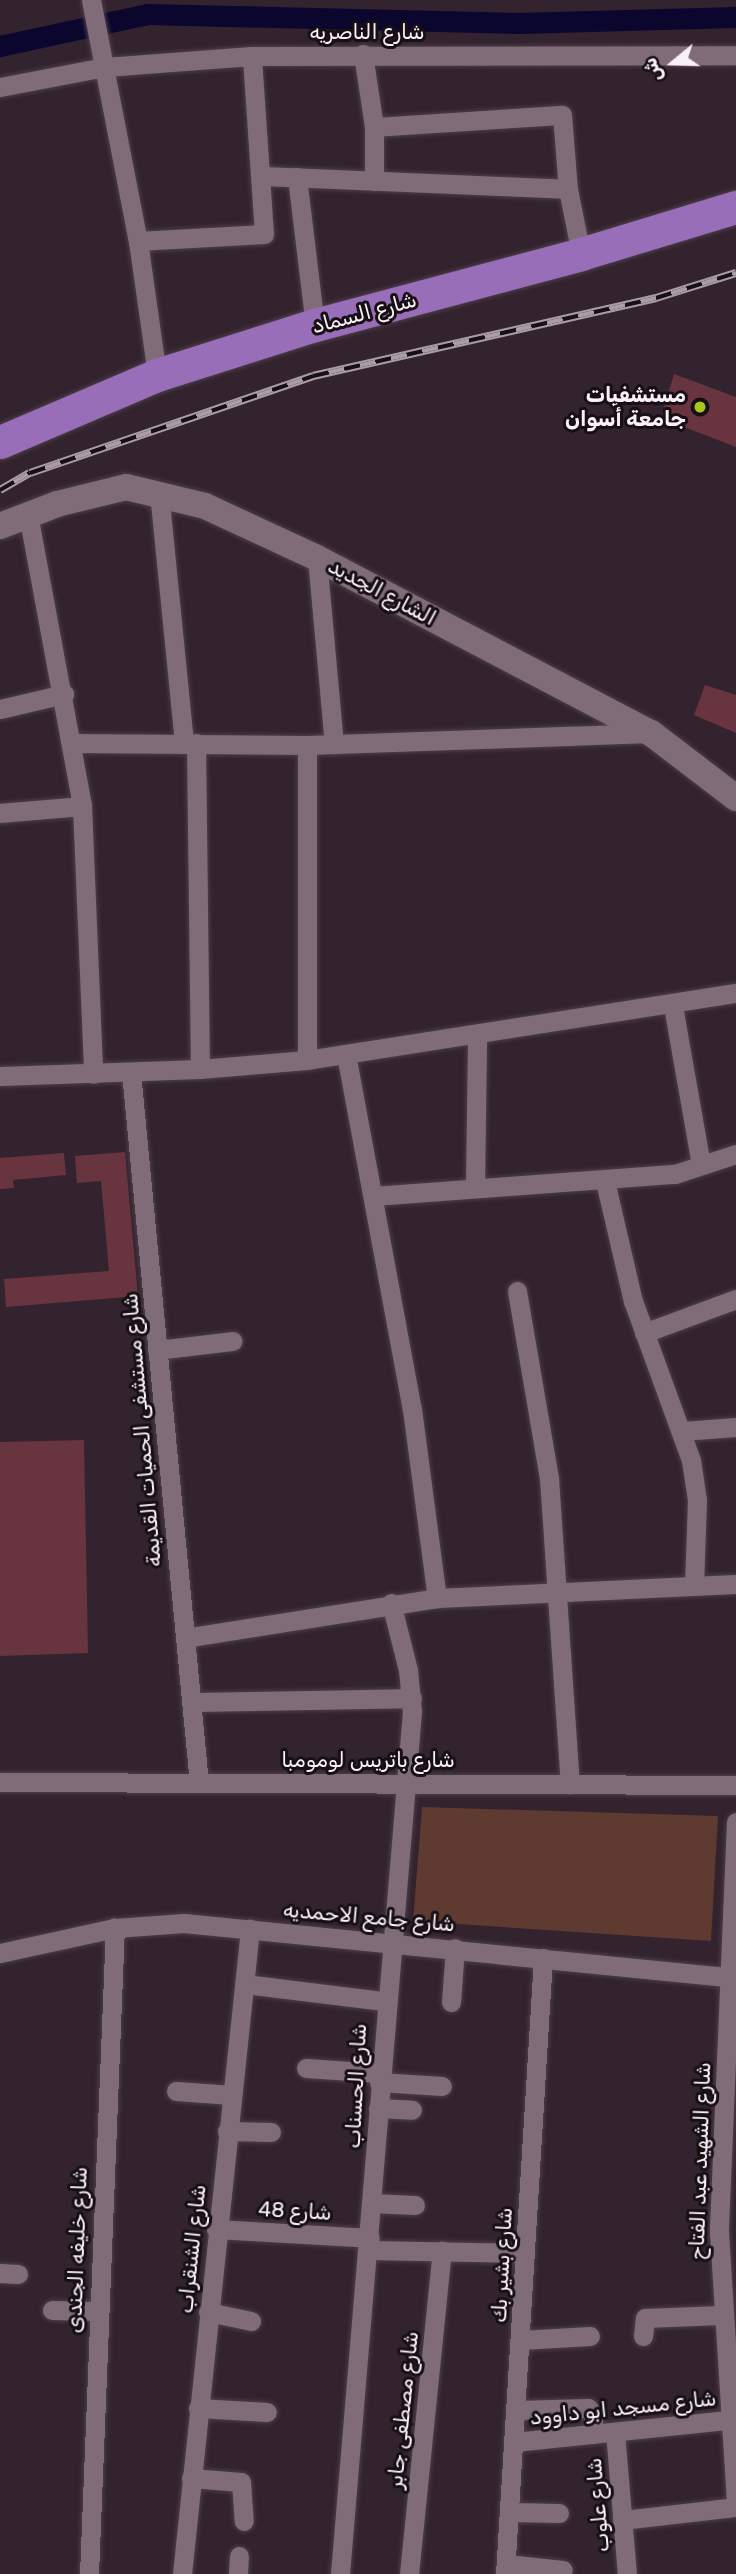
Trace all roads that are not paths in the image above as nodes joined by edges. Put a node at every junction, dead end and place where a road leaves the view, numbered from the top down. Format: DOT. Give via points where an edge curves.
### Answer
graph roads {
  1 [pos="96,3"];
  2 [pos="363,54"];
  3 [pos="736,55"];
  4 [pos="252,56"];
  5 [pos="104,61"];
  6 [pos="0,87"];
  7 [pos="374,127"];
  8 [pos="261,176"];
  9 [pos="297,177"];
  10 [pos="374,181"];
  11 [pos="568,189"];
  12 [pos="736,207"];
  13 [pos="138,241"];
  14 [pos="582,254"];
  15 [pos="315,325"];
  16 [pos="157,375"];
  17 [pos="0,442"];
  18 [pos="159,492"];
  19 [pos="28,514"];
  20 [pos="0,526"];
  21 [pos="317,558"];
  22 [pos="64,694"];
  23 [pos="0,709"];
  24 [pos="651,733"];
  25 [pos="74,743"];
  26 [pos="190,743"];
  27 [pos="334,744"];
  28 [pos="307,745"];
  29 [pos="736,798"];
  30 [pos="82,806"];
  31 [pos="0,813"];
  32 [pos="736,993"];
  33 [pos="673,1006"];
  34 [pos="477,1034"];
  35 [pos="346,1054"];
  36 [pos="307,1060"];
  37 [pos="200,1069"];
  38 [pos="131,1072"];
  39 [pos="93,1074"];
  40 [pos="0,1076"];
  41 [pos="736,1154"];
  42 [pos="701,1165"];
  43 [pos="605,1181"];
  44 [pos="475,1186"];
  45 [pos="373,1196"];
  46 [pos="517,1291"];
  47 [pos="736,1299"];
  48 [pos="644,1333"];
  49 [pos="232,1341"];
  50 [pos="157,1350"];
  51 [pos="736,1427"];
  52 [pos="682,1431"];
  53 [pos="736,1584"];
  54 [pos="694,1585"];
  55 [pos="560,1590"];
  56 [pos="437,1598"];
  57 [pos="391,1603"];
  58 [pos="185,1638"];
  59 [pos="412,1698"];
  60 [pos="191,1702"];
  61 [pos="0,1782"];
  62 [pos="199,1783"];
  63 [pos="402,1783"];
  64 [pos="570,1784"];
  65 [pos="736,1785"];
  66 [pos="736,1822"];
  67 [pos="115,1928"];
  68 [pos="250,1929"];
  69 [pos="389,1942"];
  70 [pos="455,1948"];
  71 [pos="0,1953"];
  72 [pos="543,1958"];
  73 [pos="733,1978"];
  74 [pos="244,1984"];
  75 [pos="384,2001"];
  76 [pos="451,2002"];
  77 [pos="306,2068"];
  78 [pos="380,2078"];
  79 [pos="442,2086"];
  80 [pos="176,2091"];
  81 [pos="232,2095"];
  82 [pos="378,2108"];
  83 [pos="412,2110"];
  84 [pos="227,2131"];
  85 [pos="271,2132"];
  86 [pos="372,2203"];
  87 [pos="415,2205"];
  88 [pos="216,2229"];
  89 [pos="370,2244"];
  90 [pos="442,2251"];
  91 [pos="525,2253"];
  92 [pos="52,2309"];
  93 [pos="97,2311"];
  94 [pos="208,2312"];
  95 [pos="722,2315"];
  96 [pos="251,2321"];
  97 [pos="590,2336"];
  98 [pos="643,2336"];
  99 [pos="520,2340"];
  100 [pos="730,2346"];
  101 [pos="198,2408"];
  102 [pos="516,2410"];
  103 [pos="267,2412"];
  104 [pos="732,2420"];
  105 [pos="615,2432"];
  106 [pos="593,2434"];
  107 [pos="514,2442"];
  108 [pos="191,2478"];
  109 [pos="736,2500"];
  110 [pos="736,2507"];
  111 [pos="510,2512"];
  112 [pos="559,2513"];
  113 [pos="622,2520"];
  114 [pos="244,2521"];
  115 [pos="506,2569"];
  116 [pos="563,2570"];
  117 [pos="89,2574"];
  118 [pos="182,2574"];
  119 [pos="340,2574"];
  120 [pos="409,2574"];
  121 [pos="627,2574"];
  1 -- 5 [label="street"];
  2 -- 3 [label="street, شارع الناصريه"];
  2 -- 4 [label="street, شارع الناصريه"];
  2 -- 7 [label="street"];
  4 -- 5 [label="street, شارع الناصريه"];
  4 -- 8 [label="street"];
  5 -- 6 [label="street, شارع الناصريه"];
  5 -- 13 [label="street"];
  7 -- 10 [label="street"];
  7 -- 11 [label="street" via="562,115"];
  8 -- 9 [label="street"];
  8 -- 13 [label="street" via="264,234"];
  9 -- 10 [label="street"];
  9 -- 15 [label="street"];
  10 -- 11 [label="street"];
  11 -- 14 [label="street"];
  12 -- 14 [label="highway, شارع السماد"];
  13 -- 16 [label="street"];
  14 -- 15 [label="highway, شارع السماد"];
  15 -- 16 [label="highway, شارع السماد"];
  16 -- 17 [label="highway, شارع السماد"];
  18 -- 19 [label="street, الشارع الجديد" via="126,487"];
  18 -- 21 [label="street, الشارع الجديد" via="205,506"];
  18 -- 26 [label="street"];
  19 -- 20 [label="street, الشارع الجديد"];
  19 -- 22 [label="street"];
  21 -- 24 [label="street, الشارع الجديد"];
  21 -- 27 [label="street"];
  22 -- 23 [label="street"];
  22 -- 25 [label="street"];
  24 -- 27 [label="street"];
  24 -- 29 [label="street, الشارع الجديد"];
  25 -- 26 [label="street"];
  25 -- 30 [label="street"];
  26 -- 28 [label="street"];
  26 -- 37 [label="street"];
  27 -- 28 [label="street"];
  28 -- 36 [label="street"];
  30 -- 31 [label="street"];
  30 -- 39 [label="street"];
  32 -- 33 [label="street"];
  33 -- 34 [label="street"];
  33 -- 42 [label="street"];
  34 -- 35 [label="street"];
  34 -- 44 [label="street"];
  35 -- 36 [label="street"];
  35 -- 45 [label="street"];
  36 -- 37 [label="street"];
  37 -- 38 [label="street"];
  38 -- 39 [label="street"];
  38 -- 50 [label="street, شارع مستشفى الحميات القديمة"];
  39 -- 40 [label="street"];
  41 -- 42 [label="street"];
  42 -- 43 [label="street" via="675,1174"];
  43 -- 44 [label="street"];
  43 -- 48 [label="street"];
  44 -- 45 [label="street"];
  45 -- 56 [label="street" via="412,1409"];
  46 -- 55 [label="street" via="549,1478"];
  47 -- 48 [label="street"];
  48 -- 52 [label="street"];
  49 -- 50 [label="street"];
  50 -- 58 [label="street, شارع مستشفى الحميات القديمة"];
  51 -- 52 [label="street"];
  52 -- 54 [label="street" via="697,1500"];
  53 -- 54 [label="street"];
  54 -- 55 [label="street"];
  55 -- 56 [label="street"];
  55 -- 64 [label="street"];
  56 -- 57 [label="street"];
  57 -- 58 [label="street"];
  57 -- 59 [label="street, شارع الحسناب"];
  58 -- 60 [label="street, شارع مستشفى الحميات القديمة"];
  59 -- 60 [label="street"];
  59 -- 63 [label="street, شارع الحسناب"];
  60 -- 62 [label="street, شارع مستشفى الحميات القديمة"];
  61 -- 62 [label="street, شارع باتريس لومومبا"];
  62 -- 63 [label="street, شارع باتريس لومومبا"];
  63 -- 64 [label="street, شارع باتريس لومومبا"];
  63 -- 69 [label="street, شارع الحسناب"];
  64 -- 65 [label="street, شارع باتريس لومومبا"];
  66 -- 73 [label="street, شارع الشهيد عبد الفتاح"];
  67 -- 68 [label="street, شارع جامع الاحمديه" via="184,1923"];
  67 -- 71 [label="street, شارع جامع الاحمديه"];
  67 -- 93 [label="street, شارع خليفه الجندى"];
  68 -- 69 [label="street, شارع جامع الاحمديه"];
  68 -- 74 [label="street, شارع الشنقراب"];
  69 -- 70 [label="street, شارع جامع الاحمديه"];
  69 -- 75 [label="street, شارع الحسناب"];
  70 -- 72 [label="street, شارع جامع الاحمديه"];
  70 -- 76 [label="street"];
  72 -- 73 [label="street, شارع جامع الاحمديه"];
  72 -- 91 [label="street, شارع بشير بك"];
  73 -- 95 [label="street, شارع الشهيد عبد الفتاح" via="719,2232"];
  74 -- 75 [label="street"];
  74 -- 81 [label="street, شارع الشنقراب"];
  75 -- 78 [label="street, شارع الحسناب"];
  77 -- 78 [label="street"];
  78 -- 79 [label="street"];
  78 -- 82 [label="street, شارع الحسناب"];
  80 -- 81 [label="street"];
  81 -- 84 [label="street, شارع الشنقراب"];
  82 -- 83 [label="street"];
  82 -- 86 [label="street, شارع الحسناب"];
  84 -- 85 [label="street"];
  84 -- 88 [label="street, شارع الشنقراب"];
  86 -- 87 [label="street"];
  86 -- 89 [label="street, شارع الحسناب"];
  88 -- 89 [label="street, شارع 48"];
  88 -- 94 [label="street, شارع الشنقراب"];
  89 -- 90 [label="street, شارع 48"];
  89 -- 119 [label="street, شارع الحسناب"];
  90 -- 91 [label="street, شارع 48"];
  90 -- 120 [label="street, شارع مصطفى جابر"];
  91 -- 99 [label="street, شارع بشير بك"];
  92 -- 93 [label="street"];
  93 -- 117 [label="street, شارع خليفه الجندى"];
  94 -- 96 [label="street"];
  94 -- 101 [label="street, شارع الشنقراب"];
  95 -- 98 [label="street" via="645,2318"];
  95 -- 100 [label="street, شارع الشهيد عبد الفتاح"];
  97 -- 99 [label="street"];
  99 -- 102 [label="street, شارع بشير بك"];
  100 -- 104 [label="street, شارع الشهيد عبد الفتاح"];
  101 -- 103 [label="street"];
  101 -- 108 [label="street, شارع الشنقراب"];
  102 -- 106 [label="street" via="588,2408 593,2414"];
  102 -- 107 [label="street, شارع بشير بك"];
  104 -- 105 [label="street, شارع مسجد ابو داوود"];
  104 -- 109 [label="street, شارع الشهيد عبد الفتاح"];
  105 -- 106 [label="street, شارع مسجد ابو داوود"];
  105 -- 113 [label="street, شارع علوب"];
  106 -- 107 [label="street, شارع مسجد ابو داوود"];
  107 -- 111 [label="street, شارع بشير بك"];
  108 -- 114 [label="street" via="241,2482"];
  108 -- 118 [label="street, شارع الشنقراب"];
  110 -- 113 [label="street"];
  111 -- 112 [label="street"];
  111 -- 115 [label="street, شارع بشير بك"];
  113 -- 121 [label="street, شارع علوب"];
  115 -- 116 [label="street"];
}
